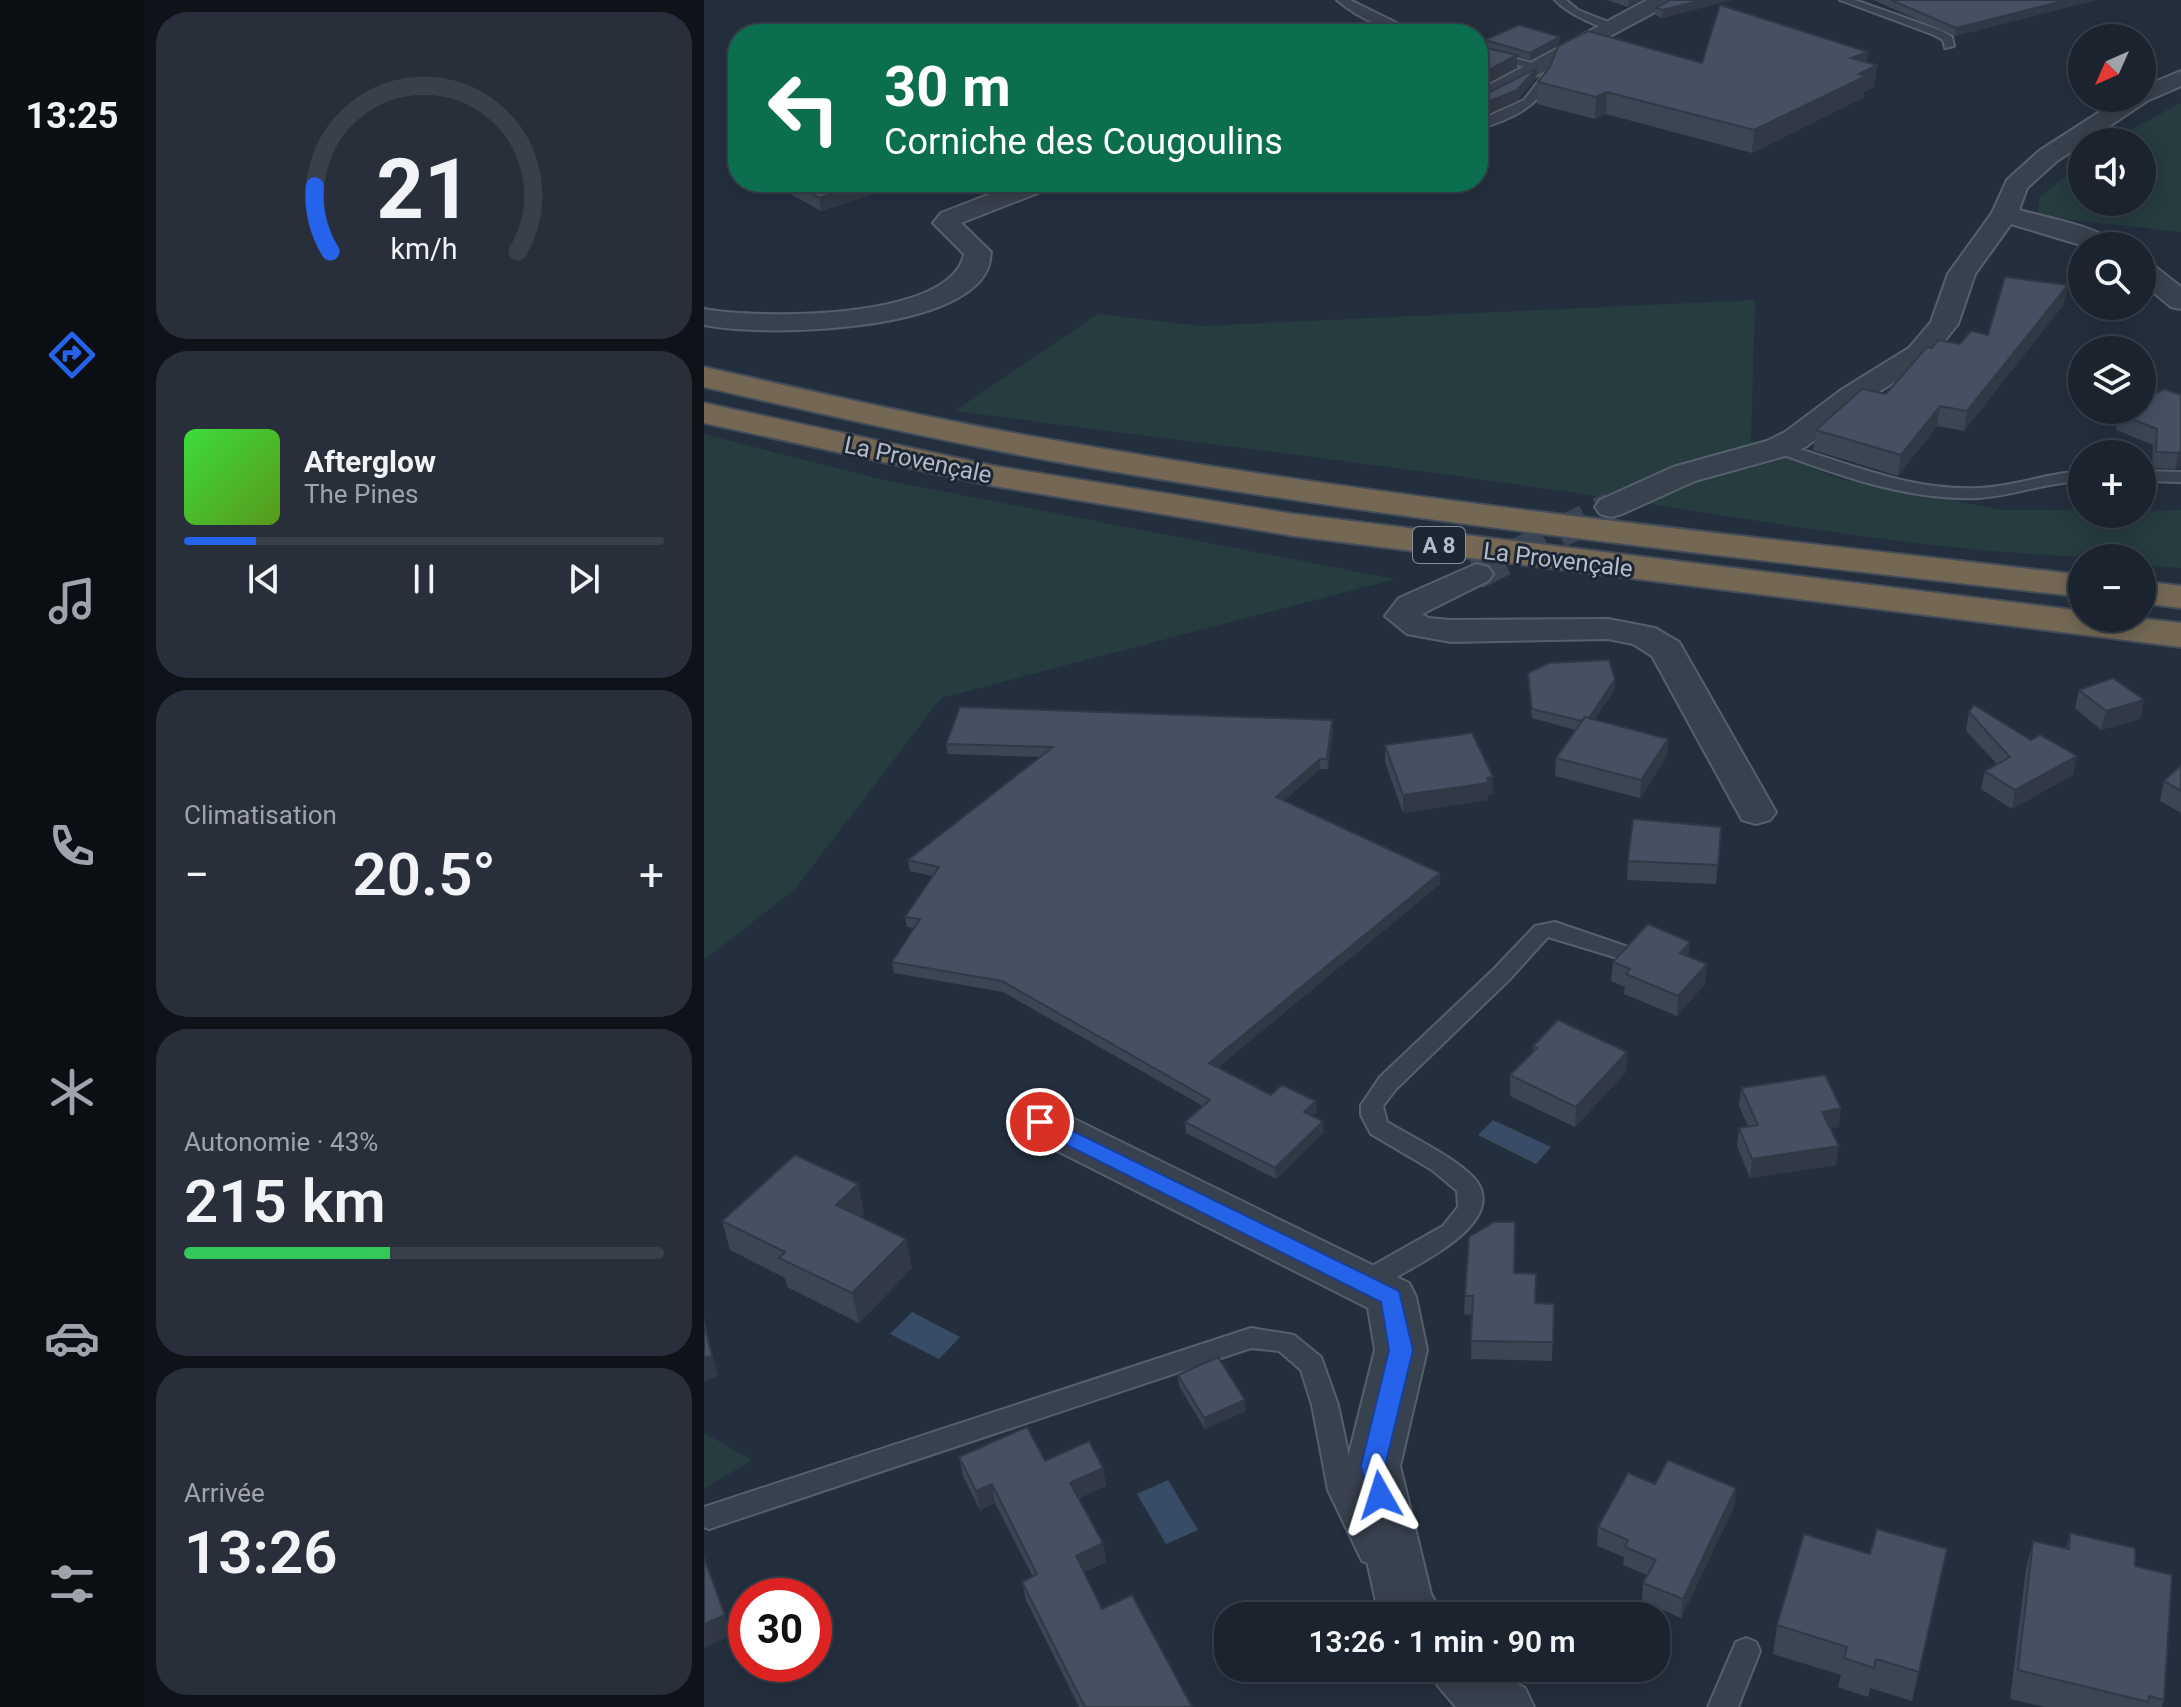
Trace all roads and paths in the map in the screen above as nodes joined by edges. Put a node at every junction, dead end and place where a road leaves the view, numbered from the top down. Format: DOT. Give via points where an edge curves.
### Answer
graph roads {
  1 [pos="1342,0"];
  2 [pos="1560,0"];
  3 [pos="1663,0"];
  4 [pos="1845,0"];
  5 [pos="1386,24"];
  6 [pos="1616,27"];
  7 [pos="1949,46"];
  8 [pos="1488,53"];
  9 [pos="1545,64"];
  10 [pos="2181,78"];
  11 [pos="2156,89"];
  12 [pos="1488,93"];
  13 [pos="2115,112"];
  14 [pos="1488,121"];
  15 [pos="1018,192"];
  16 [pos="2005,214"];
  17 [pos="2068,232"];
  18 [pos="2156,279"];
  19 [pos="2176,293"];
  20 [pos="704,317"];
  21 [pos="704,377"];
  22 [pos="704,413"];
  23 [pos="1778,448"];
  24 [pos="2156,476"];
  25 [pos="2181,477"];
  26 [pos="2068,478"];
  27 [pos="1611,507"];
  28 [pos="1476,574"];
  29 [pos="2068,584"];
  30 [pos="2156,594"];
  31 [pos="2181,597"];
  32 [pos="2181,635"];
  33 [pos="1756,812"];
  34 [pos="1624,953"];
  35 [pos="1040,1122"];
  36 [pos="1365,1282"];
  37 [pos="709,1517"];
  38 [pos="1406,1599"];
  39 [pos="1746,1651"];
  40 [pos="1472,1682"];
  41 [pos="1504,1707"];
  42 [pos="1723,1707"];
  1 -- 5 [label="lane"];
  2 -- 6 [label="lane" via="1574,12"];
  3 -- 6 [label="street"];
  4 -- 7 [label="lane" via="1938,33"];
  6 -- 9 [label="street"];
  8 -- 9 [label="lane"];
  9 -- 12 [label="street"];
  9 -- 14 [label="lane" via="1549,76 1539,96 1524,108"];
  10 -- 11 [label="street"];
  13 -- 16 [label="street" via="2048,156 2016,185"];
  15 -- 20 [label="street" via="946,223 978,252 973,271 951,290 857,320 796,324"];
  16 -- 17 [label="street"];
  16 -- 23 [label="street" via="1962,274 1944,324 1919,354"];
  18 -- 19 [label="street"];
  21 -- 29 [label="highway, La Provençale / A 8" via="1010,443 1296,489"];
  22 -- 32 [label="highway, La Provençale / A 8" via="994,476 1294,525"];
  23 -- 26 [label="lane" via="1874,478 1938,491 1977,493"];
  23 -- 27 [label="street" via="1684,474"];
  24 -- 25 [label="lane"];
  28 -- 33 [label="street" via="1411,605 1402,616 1419,627 1451,631 1608,629 1643,635 1666,650"];
  30 -- 31 [label="highway"];
  34 -- 36 [label="lane" via="1555,929 1542,931 1388,1083 1372,1105 1379,1128 1469,1188 1470,1209 1452,1232"];
  35 -- 36 [label="street"];
  36 -- 38 [label="street" via="1391,1297 1401,1350 1373,1466"];
  37 -- 38 [label="lane" via="1251,1338 1285,1342 1312,1364 1342,1490 1368,1549"];
  39 -- 42 [label="lane"];
  40 -- 41 [label="street"];
}
